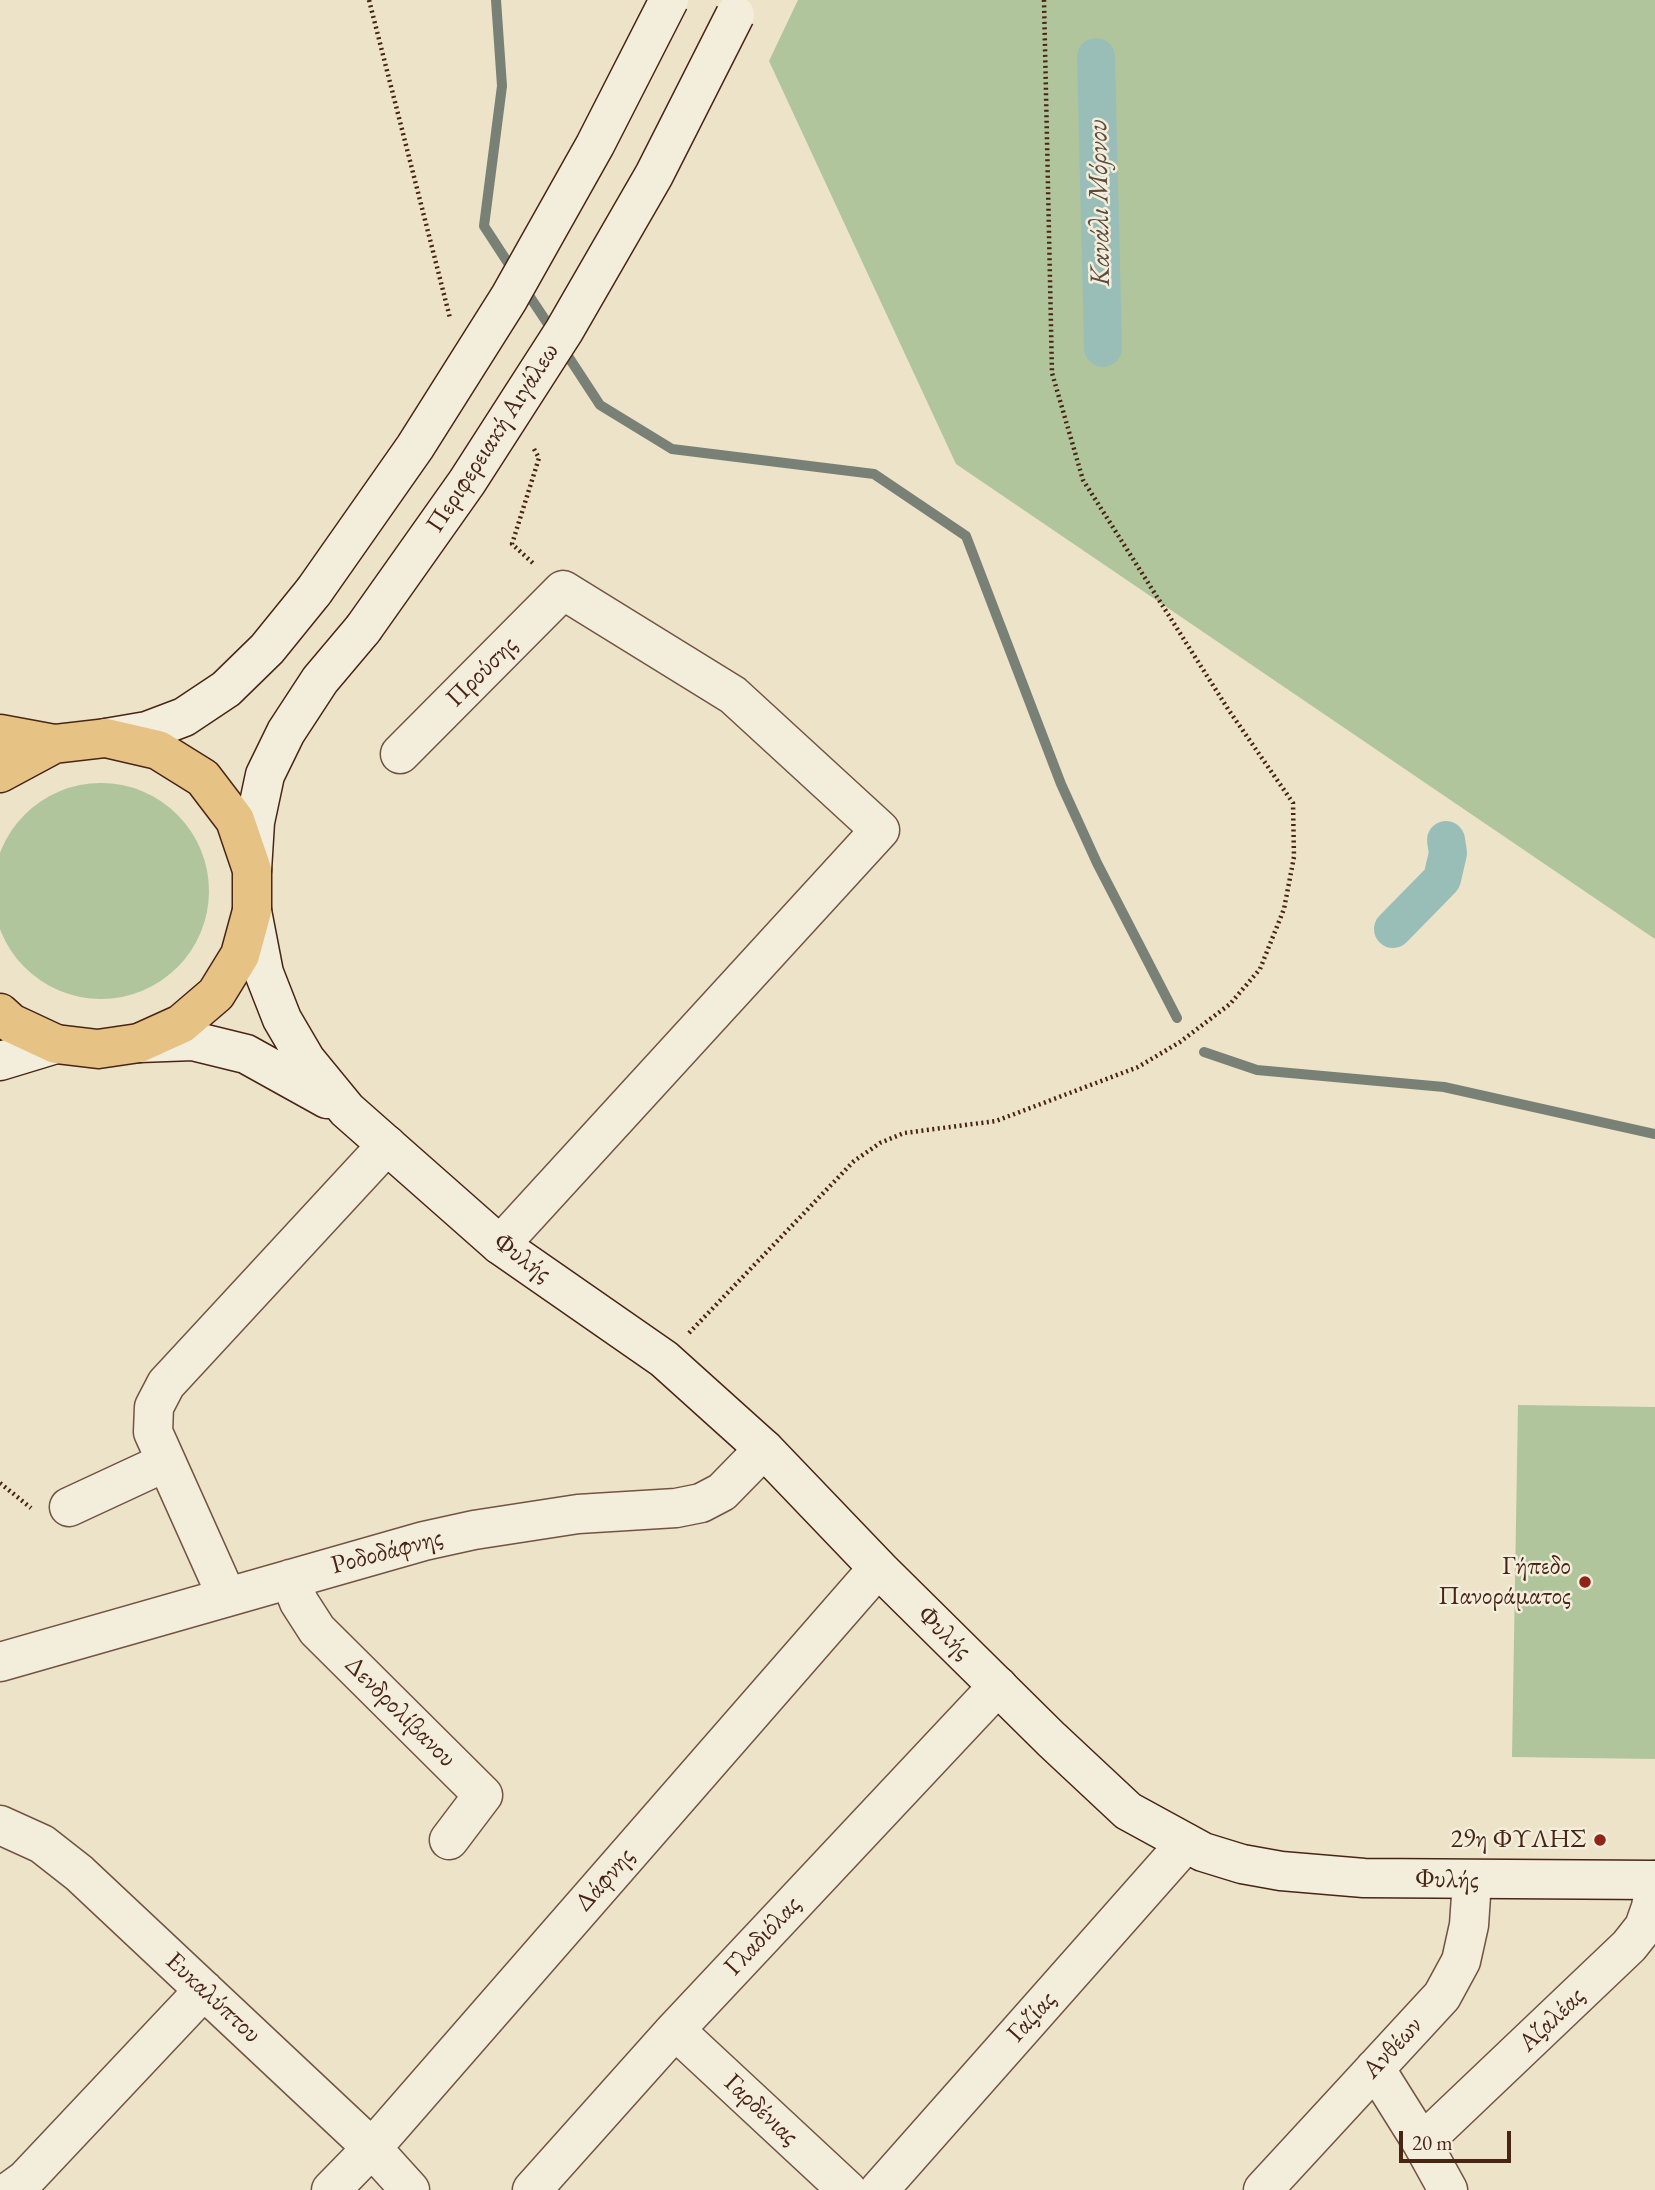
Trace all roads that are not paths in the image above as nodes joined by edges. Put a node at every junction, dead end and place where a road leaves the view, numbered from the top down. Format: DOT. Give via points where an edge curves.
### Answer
graph roads {
  1 [pos="669,0"];
  2 [pos="739,7"];
  3 [pos="0,734"];
  4 [pos="106,738"];
  5 [pos="54,744"];
  6 [pos="400,754"];
  7 [pos="0,773"];
  8 [pos="252,870"];
  9 [pos="252,911"];
  10 [pos="0,1013"];
  11 [pos="139,1043"];
  12 [pos="56,1044"];
  13 [pos="0,1061"];
  14 [pos="347,1110"];
  15 [pos="387,1144"];
  16 [pos="499,1245"];
  17 [pos="764,1450"];
  18 [pos="166,1462"];
  19 [pos="69,1507"];
  20 [pos="877,1568"];
  21 [pos="290,1579"];
  22 [pos="227,1597"];
  23 [pos="0,1662"];
  24 [pos="998,1686"];
  25 [pos="0,1825"];
  26 [pos="449,1840"];
  27 [pos="1186,1843"];
  28 [pos="1655,1880"];
  29 [pos="1472,1881"];
  30 [pos="204,1990"];
  31 [pos="675,2031"];
  32 [pos="1375,2068"];
  33 [pos="1422,2143"];
  34 [pos="372,2148"];
  35 [pos="11,2190"];
  36 [pos="331,2190"];
  37 [pos="410,2190"];
  38 [pos="532,2190"];
  39 [pos="847,2190"];
  40 [pos="879,2190"];
  41 [pos="1263,2190"];
  42 [pos="1448,2190"];
  1 -- 4 [label="street, bridge" via="509,298 415,447 313,591 267,649 226,689 184,718"];
  2 -- 8 [label="street, Περιφερειακή Αιγάλεω, bridge" via="654,175 564,331 467,482 293,721 265,775 255,822"];
  3 -- 5 [label="main road"];
  4 -- 5 [label="main road"];
  4 -- 8 [label="main road" via="158,750 203,778 235,820"];
  5 -- 7 [label="main road"];
  6 -- 16 [label="street, Προύσης" via="563,590 733,695 880,830"];
  8 -- 9 [label="main road"];
  9 -- 11 [label="main road" via="240,955 216,993 181,1024"];
  9 -- 14 [label="street, Φυλής" via="264,973 282,1019 306,1060"];
  10 -- 12 [label="main road"];
  11 -- 12 [label="main road" via="98,1049"];
  11 -- 14 [label="street, Φυλής" via="193,1041 246,1054"];
  12 -- 13 [label="street"];
  14 -- 15 [label="street, Φυλής"];
  15 -- 16 [label="street, Φυλής"];
  15 -- 18 [label="street" via="166,1384 153,1407 153,1432"];
  16 -- 17 [label="street, Φυλής" via="664,1359"];
  17 -- 20 [label="street, Φυλής"];
  17 -- 21 [label="street, Ροδοδάφνης" via="722,1492 701,1503 578,1514 474,1530"];
  18 -- 19 [label="street"];
  18 -- 22 [label="street"];
  20 -- 24 [label="street, Φυλής"];
  20 -- 34 [label="street, Δάφνης"];
  21 -- 22 [label="street, Ροδοδάφνης"];
  21 -- 26 [label="street, Δενδρολίβανου" via="317,1630 483,1795"];
  22 -- 23 [label="street, Ροδοδάφνης"];
  24 -- 27 [label="street, Φυλής" via="1128,1811"];
  24 -- 31 [label="street, Γλαδιόλας"];
  25 -- 30 [label="street, Ευκαλύπτου" via="42,1844 79,1873"];
  27 -- 29 [label="street, Φυλής" via="1242,1864 1281,1871"];
  27 -- 40 [label="street, Γαζίας"];
  28 -- 29 [label="street, Φυλής"];
  28 -- 33 [label="street, Αζαλέας" via="1644,1927 1629,1946"];
  29 -- 32 [label="street, Ανθέων" via="1461,1961 1442,1996"];
  30 -- 34 [label="street, Ευκαλύπτου"];
  30 -- 35 [label="street"];
  31 -- 38 [label="street, Γλαδιόλας"];
  31 -- 39 [label="street, Γαρδένιας"];
  32 -- 33 [label="street"];
  32 -- 41 [label="street, Ανθέων"];
  33 -- 42 [label="street"];
  34 -- 36 [label="street, Δάφνης"];
  34 -- 37 [label="street, Ευκαλύπτου"];
}
